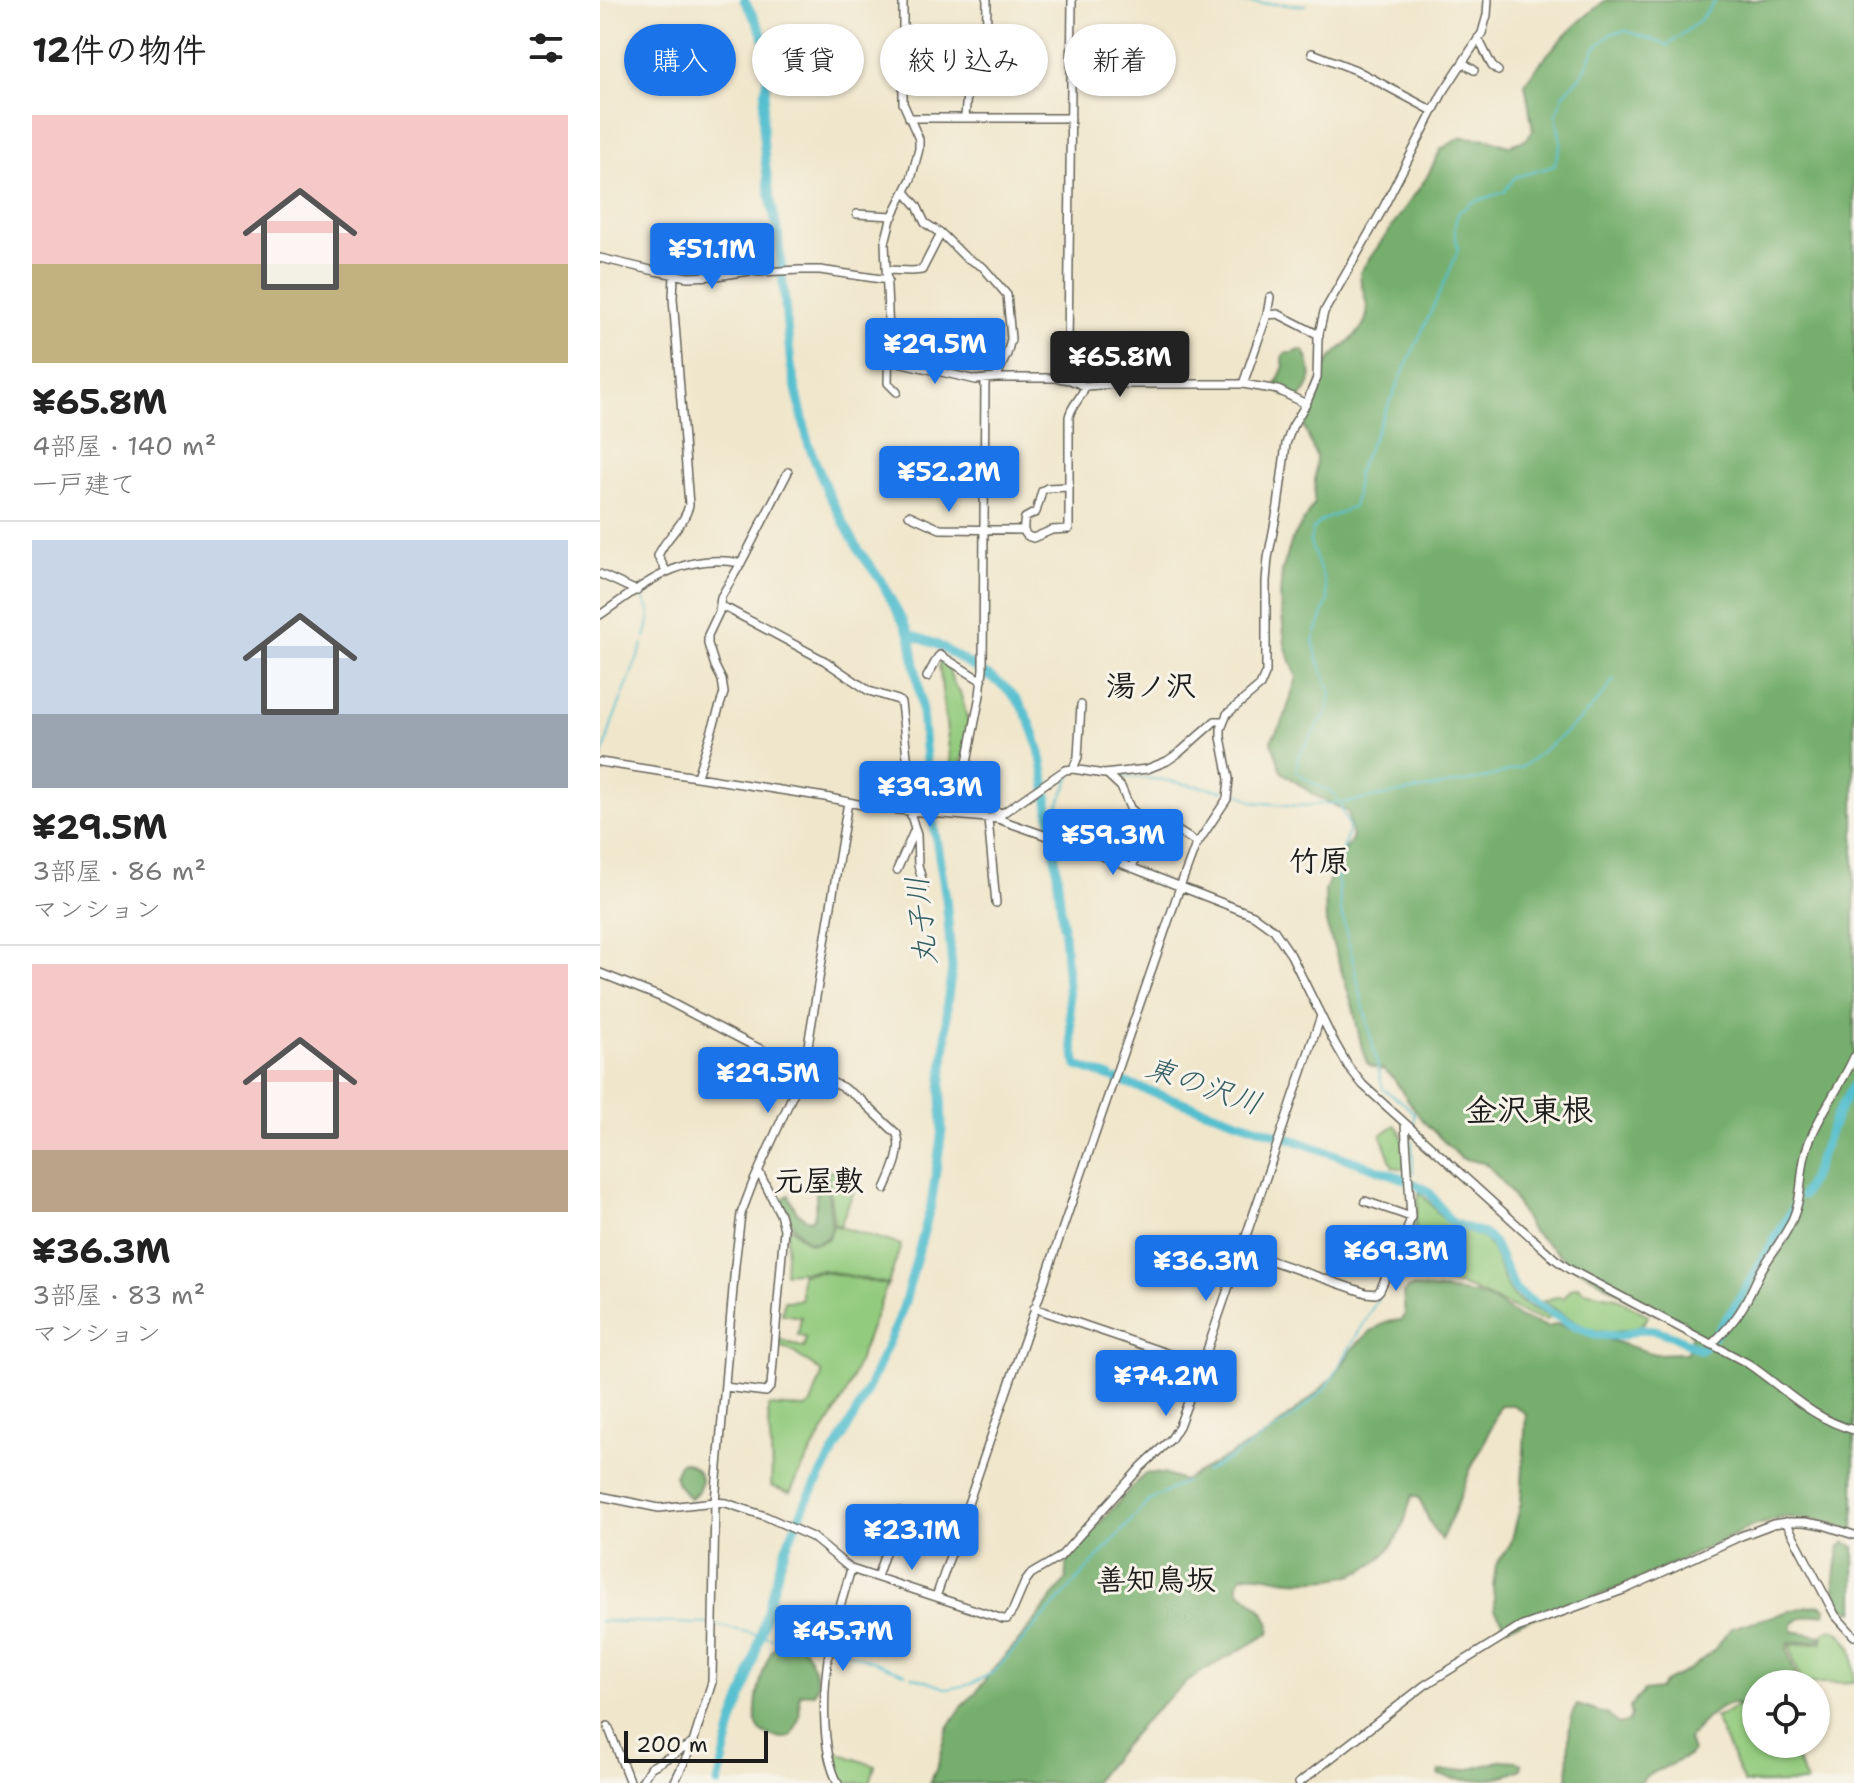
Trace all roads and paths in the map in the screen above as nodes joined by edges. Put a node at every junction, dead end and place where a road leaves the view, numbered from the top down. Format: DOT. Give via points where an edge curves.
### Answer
graph roads {
  1 [pos="903,0"];
  2 [pos="987,0"];
  3 [pos="1072,0"];
  4 [pos="1488,0"];
  5 [pos="986,24"];
  6 [pos="1478,38"];
  7 [pos="1312,53"];
  8 [pos="1463,63"];
  9 [pos="1474,70"];
  10 [pos="1498,71"];
  11 [pos="967,96"];
  12 [pos="1433,111"];
  13 [pos="965,117"];
  14 [pos="909,118"];
  15 [pos="1071,118"];
  16 [pos="906,193"];
  17 [pos="857,214"];
  18 [pos="893,216"];
  19 [pos="941,233"];
  20 [pos="600,258"];
  21 [pos="887,270"];
  22 [pos="674,275"];
  23 [pos="888,280"];
  24 [pos="1270,297"];
  25 [pos="1267,315"];
  26 [pos="1319,335"];
  27 [pos="889,360"];
  28 [pos="996,378"];
  29 [pos="1058,378"];
  30 [pos="985,380"];
  31 [pos="1243,384"];
  32 [pos="1085,386"];
  33 [pos="897,392"];
  34 [pos="1306,404"];
  35 [pos="788,472"];
  36 [pos="1069,487"];
  37 [pos="909,515"];
  38 [pos="984,530"];
  39 [pos="1023,530"];
  40 [pos="741,563"];
  41 [pos="666,571"];
  42 [pos="600,574"];
  43 [pos="637,591"];
  44 [pos="720,606"];
  45 [pos="600,615"];
  46 [pos="927,677"];
  47 [pos="982,681"];
  48 [pos="1081,705"];
  49 [pos="1224,721"];
  50 [pos="600,762"];
  51 [pos="1073,769"];
  52 [pos="1107,774"];
  53 [pos="697,776"];
  54 [pos="960,798"];
  55 [pos="848,802"];
  56 [pos="910,812"];
  57 [pos="955,815"];
  58 [pos="1001,816"];
  59 [pos="988,819"];
  60 [pos="1147,824"];
  61 [pos="915,829"];
  62 [pos="1197,843"];
  63 [pos="1132,868"];
  64 [pos="897,870"];
  65 [pos="924,887"];
  66 [pos="1180,887"];
  67 [pos="996,903"];
  68 [pos="600,973"];
  69 [pos="1321,1016"];
  70 [pos="1854,1057"];
  71 [pos="804,1070"];
  72 [pos="1405,1124"];
  73 [pos="759,1172"];
  74 [pos="885,1189"];
  75 [pos="1365,1201"];
  76 [pos="1411,1217"];
  77 [pos="1240,1250"];
  78 [pos="1034,1308"];
  79 [pos="1713,1343"];
  80 [pos="1202,1365"];
  81 [pos="1231,1375"];
  82 [pos="725,1387"];
  83 [pos="1854,1430"];
  84 [pos="600,1496"];
  85 [pos="715,1502"];
  86 [pos="899,1511"];
  87 [pos="1786,1522"];
  88 [pos="1854,1535"];
  89 [pos="851,1569"];
  90 [pos="877,1577"];
  91 [pos="936,1597"];
  92 [pos="1854,1636"];
  93 [pos="608,1726"];
  94 [pos="693,1743"];
  95 [pos="630,1783"];
  96 [pos="641,1783"];
  97 [pos="674,1783"];
  98 [pos="838,1783"];
  99 [pos="1299,1783"];
  1 -- 14 [label="street" via="902,90"];
  2 -- 5 [label="street"];
  3 -- 15 [label="street"];
  4 -- 6 [label="street"];
  6 -- 8 [label="street"];
  6 -- 10 [label="street"];
  7 -- 12 [label="street"];
  8 -- 9 [label="street"];
  8 -- 12 [label="street"];
  11 -- 13 [label="street"];
  12 -- 26 [label="street" via="1324,312"];
  13 -- 14 [label="street"];
  13 -- 15 [label="street"];
  14 -- 16 [label="street" via="919,139"];
  15 -- 29 [label="street" via="1068,354"];
  16 -- 18 [label="street"];
  16 -- 19 [label="street" via="925,223"];
  17 -- 18 [label="street"];
  18 -- 21 [label="street" via="885,243"];
  19 -- 21 [label="street" via="922,270"];
  19 -- 28 [label="street" via="1007,295 1011,339"];
  20 -- 22 [label="street"];
  21 -- 23 [label="street"];
  22 -- 23 [label="street" via="820,270"];
  22 -- 41 [label="street" via="689,505 658,556"];
  23 -- 27 [label="street"];
  24 -- 25 [label="street"];
  25 -- 26 [label="street" via="1278,314"];
  25 -- 31 [label="street"];
  26 -- 34 [label="street" via="1317,378"];
  27 -- 30 [label="street"];
  27 -- 33 [label="street" via="888,383"];
  28 -- 29 [label="street"];
  28 -- 30 [label="street"];
  29 -- 32 [label="street"];
  30 -- 38 [label="street"];
  31 -- 32 [label="street"];
  31 -- 34 [label="street" via="1278,390"];
  32 -- 36 [label="street" via="1070,410"];
  34 -- 49 [label="street" via="1286,444 1268,558 1266,672 1260,686"];
  35 -- 40 [label="street"];
  36 -- 39 [label="street" via="1042,491"];
  36 -- 39 [label="street" via="1069,529 1033,538"];
  37 -- 38 [label="street" via="940,529"];
  38 -- 39 [label="street"];
  38 -- 47 [label="street"];
  40 -- 41 [label="street" via="704,560"];
  40 -- 44 [label="street"];
  41 -- 43 [label="street"];
  42 -- 43 [label="street"];
  43 -- 45 [label="street"];
  44 -- 53 [label="street" via="708,644 724,693"];
  44 -- 56 [label="street" via="825,661 869,691 901,703"];
  46 -- 47 [label="street" via="940,655"];
  47 -- 54 [label="street"];
  48 -- 51 [label="street"];
  49 -- 52 [label="street" via="1215,721 1167,761"];
  49 -- 62 [label="street" via="1227,799"];
  50 -- 53 [label="street"];
  51 -- 52 [label="street"];
  51 -- 58 [label="street"];
  52 -- 60 [label="street"];
  53 -- 55 [label="street"];
  54 -- 57 [label="street"];
  54 -- 58 [label="street"];
  55 -- 56 [label="street"];
  55 -- 71 [label="street"];
  56 -- 57 [label="street"];
  56 -- 61 [label="street"];
  57 -- 59 [label="street"];
  58 -- 59 [label="street"];
  58 -- 63 [label="street"];
  59 -- 67 [label="street"];
  60 -- 62 [label="street" via="1178,831"];
  60 -- 63 [label="street"];
  61 -- 64 [label="street"];
  61 -- 65 [label="street"];
  62 -- 66 [label="street"];
  63 -- 66 [label="street"];
  66 -- 69 [label="street" via="1253,915 1274,930"];
  66 -- 78 [label="street"];
  68 -- 71 [label="street" via="658,996"];
  69 -- 72 [label="street" via="1348,1066"];
  69 -- 77 [label="street"];
  70 -- 79 [label="street" via="1808,1144 1794,1217 1742,1309"];
  71 -- 73 [label="street"];
  71 -- 74 [label="street" via="860,1099 897,1134 899,1147"];
  72 -- 76 [label="street"];
  72 -- 79 [label="street" via="1569,1269"];
  73 -- 82 [label="street" via="741,1214"];
  73 -- 82 [label="street" via="784,1229 771,1386 766,1392"];
  75 -- 76 [label="street"];
  76 -- 77 [label="street" via="1376,1294"];
  77 -- 80 [label="street"];
  78 -- 80 [label="street"];
  78 -- 91 [label="street"];
  79 -- 83 [label="street" via="1805,1408"];
  80 -- 81 [label="street"];
  80 -- 91 [label="street" via="1171,1439 1060,1557 1031,1574 1007,1619"];
  82 -- 85 [label="street"];
  84 -- 85 [label="street" via="659,1508"];
  85 -- 89 [label="street" via="812,1537"];
  85 -- 94 [label="street" via="712,1682"];
  86 -- 90 [label="street"];
  87 -- 88 [label="street" via="1823,1525"];
  87 -- 92 [label="street" via="1835,1615"];
  87 -- 99 [label="street" via="1517,1628 1425,1685"];
  89 -- 90 [label="street"];
  89 -- 98 [label="street" via="830,1648 825,1706 825,1731"];
  90 -- 91 [label="street"];
  93 -- 95 [label="street"];
  94 -- 96 [label="street" via="650,1768"];
  94 -- 97 [label="street"];
}
